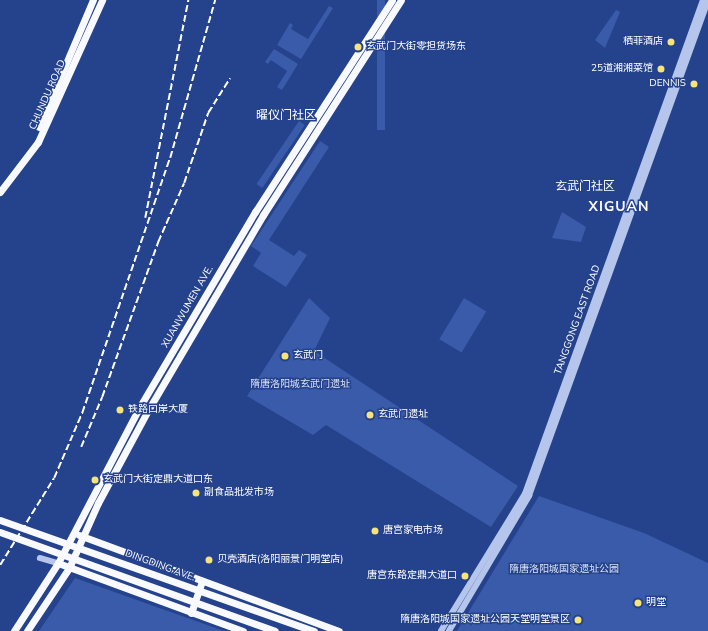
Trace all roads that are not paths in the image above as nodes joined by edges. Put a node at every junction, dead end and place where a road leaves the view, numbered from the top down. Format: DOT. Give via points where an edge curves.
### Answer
graph roads {
  1 [pos="93,0"];
  2 [pos="102,0"];
  3 [pos="392,0"];
  4 [pos="402,0"];
  5 [pos="703,0"];
  6 [pos="708,1"];
  7 [pos="0,184"];
  8 [pos="0,192"];
  9 [pos="0,520"];
  10 [pos="73,531"];
  11 [pos="0,532"];
  12 [pos="82,537"];
  13 [pos="40,558"];
  14 [pos="58,563"];
  15 [pos="69,568"];
  16 [pos="202,580"];
  17 [pos="191,613"];
  18 [pos="14,631"];
  19 [pos="27,631"];
  20 [pos="243,631"];
  21 [pos="275,631"];
  22 [pos="314,631"];
  23 [pos="339,631"];
  24 [pos="441,631"];
  25 [pos="449,631"];
  1 -- 7 [label="main road, CHUNDU ROAD" via="34,139"];
  2 -- 8 [label="main road, CHUNDU ROAD" via="38,142"];
  3 -- 10 [label="main road, XUANWUMEN AVE." via="255,212 140,408"];
  4 -- 12 [label="main road, XUANWUMEN AVE." via="259,222 147,412"];
  5 -- 24 [label="street, TANGGONG EAST ROAD" via="525,494"];
  6 -- 25 [label="street, TANGGONG EAST ROAD" via="529,496"];
  9 -- 22 [label="main road, DINGDING AVE., bridge"];
  10 -- 12 [label="main road"];
  10 -- 14 [label="main road, XUANWUMEN AVE."];
  11 -- 21 [label="main road, bridge"];
  12 -- 15 [label="main road, XUANWUMEN AVE."];
  12 -- 16 [label="main road"];
  13 -- 14 [label="street"];
  14 -- 15 [label="main road"];
  14 -- 18 [label="main road, XUANWUMEN AVE."];
  15 -- 17 [label="main road"];
  15 -- 19 [label="main road, XUANWUMEN AVE."];
  16 -- 17 [label="main road"];
  16 -- 23 [label="main road"];
  17 -- 20 [label="main road"];
}
